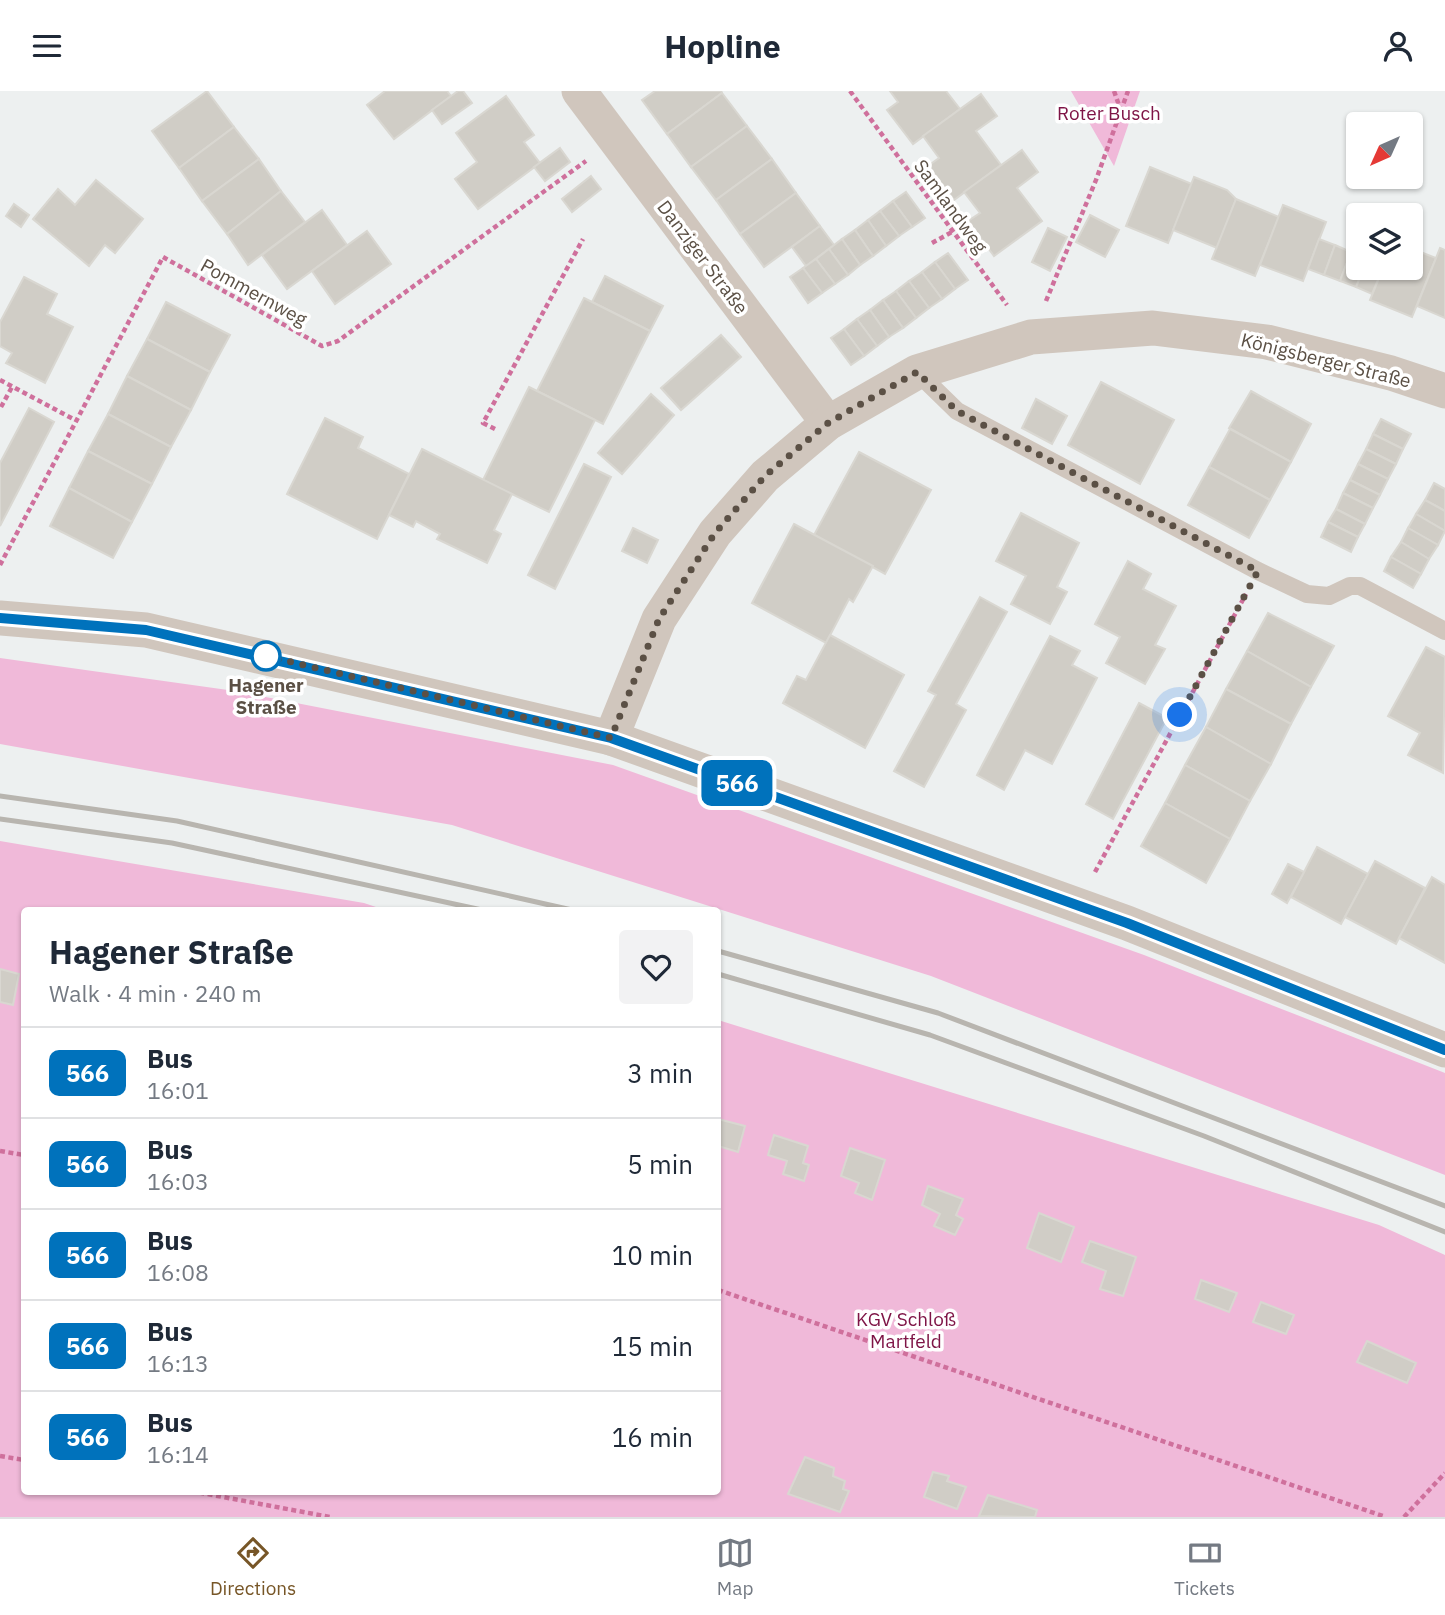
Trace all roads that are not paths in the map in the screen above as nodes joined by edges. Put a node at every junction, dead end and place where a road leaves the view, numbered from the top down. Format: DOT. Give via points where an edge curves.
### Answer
graph roads {
  1 [pos="579,91"];
  2 [pos="917,372"];
  3 [pos="1445,391"];
  4 [pos="828,423"];
  5 [pos="0,618"];
  6 [pos="1445,631"];
  7 [pos="611,738"];
  8 [pos="1445,1050"];
  1 -- 4 [label="street, Danziger Straße"];
  2 -- 3 [label="street, Königsberger Straße" via="1031,337 1153,328 1267,342"];
  2 -- 4 [label="street, Königsberger Straße"];
  2 -- 6 [label="lane" via="957,411 1258,571 1317,597 1360,586"];
  4 -- 7 [label="street, Königsberger Straße" via="765,476 715,533 659,619"];
  5 -- 7 [label="street" via="146,630"];
  7 -- 8 [label="street" via="1127,923"];
}
